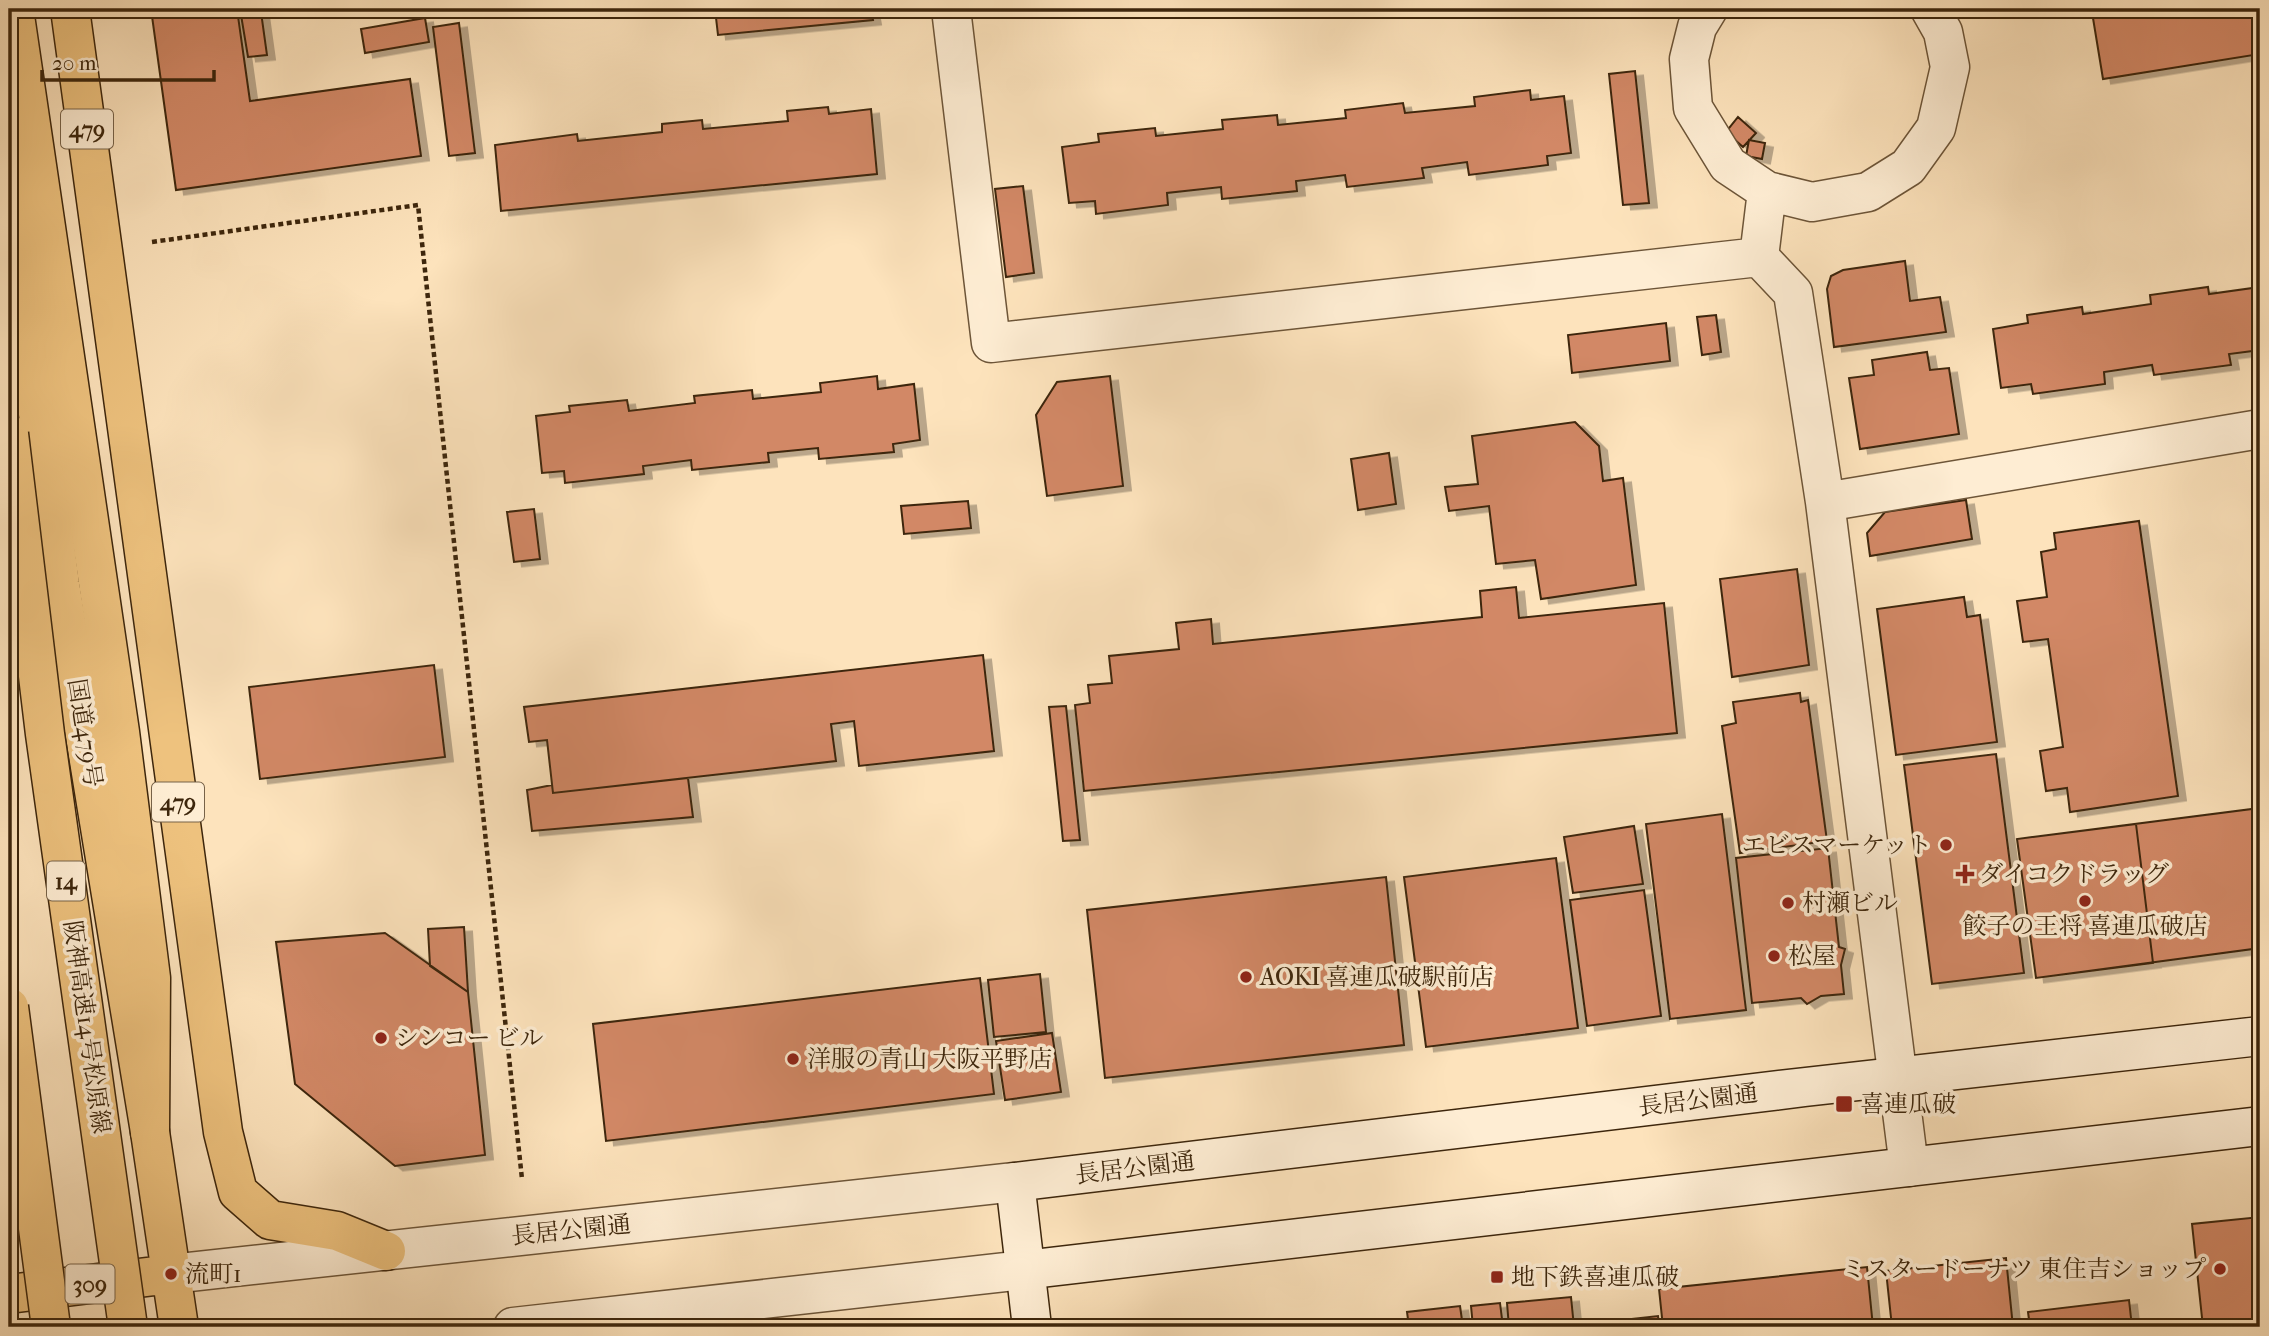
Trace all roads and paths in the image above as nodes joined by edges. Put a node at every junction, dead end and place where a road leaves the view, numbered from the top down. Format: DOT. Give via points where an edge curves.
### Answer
graph roads {
  1 [pos="70,9"];
  2 [pos="951,9"];
  3 [pos="1708,9"];
  4 [pos="1930,9"];
  5 [pos="16,19"];
  6 [pos="9,189"];
  7 [pos="1767,191"];
  8 [pos="104,249"];
  9 [pos="1759,257"];
  10 [pos="2260,429"];
  11 [pos="9,434"];
  12 [pos="1825,502"];
  13 [pos="9,1007"];
  14 [pos="2260,1036"];
  15 [pos="1897,1077"];
  16 [pos="2260,1126"];
  17 [pos="150,1132"];
  18 [pos="1909,1167"];
  19 [pos="523,1179"];
  20 [pos="1015,1182"];
  21 [pos="386,1251"];
  22 [pos="1024,1270"];
  23 [pos="171,1274"];
  24 [pos="9,1294"];
  25 [pos="51,1327"];
  26 [pos="128,1327"];
  27 [pos="179,1327"];
  28 [pos="513,1327"];
  29 [pos="1032,1327"];
  1 -- 8 [label="highway, 479"];
  2 -- 9 [label="street" via="991,343"];
  3 -- 7 [label="street" via="1697,27 1689,59 1693,108 1728,165"];
  4 -- 7 [label="street" via="1943,32 1950,68 1936,128 1908,167 1868,192 1812,202"];
  5 -- 17 [label="highway" via="120,732 149,965"];
  6 -- 17 [label="highway, 国道479号" via="60,584"];
  7 -- 9 [label="street"];
  8 -- 19 [label="path" via="418,205"];
  8 -- 21 [label="highway, 479" via="223,1132 238,1192 270,1220 337,1231"];
  9 -- 12 [label="street" via="1793,293"];
  10 -- 12 [label="street"];
  11 -- 26 [label="highway, 阪神高速14号松原線 / 14, bridge" via="45,734"];
  12 -- 15 [label="street"];
  13 -- 25 [label="highway, bridge"];
  14 -- 15 [label="street, 長居公園通"];
  15 -- 18 [label="street"];
  15 -- 20 [label="street, 長居公園通"];
  16 -- 18 [label="street"];
  17 -- 23 [label="highway, 国道479号"];
  18 -- 22 [label="street"];
  20 -- 21 [label="street, 長居公園通"];
  20 -- 22 [label="street"];
  21 -- 23 [label="street, 長居公園通"];
  22 -- 28 [label="street"];
  22 -- 29 [label="street"];
  23 -- 24 [label="highway, 長居公園通 / 309"];
  23 -- 27 [label="highway, 国道479号"];
}
